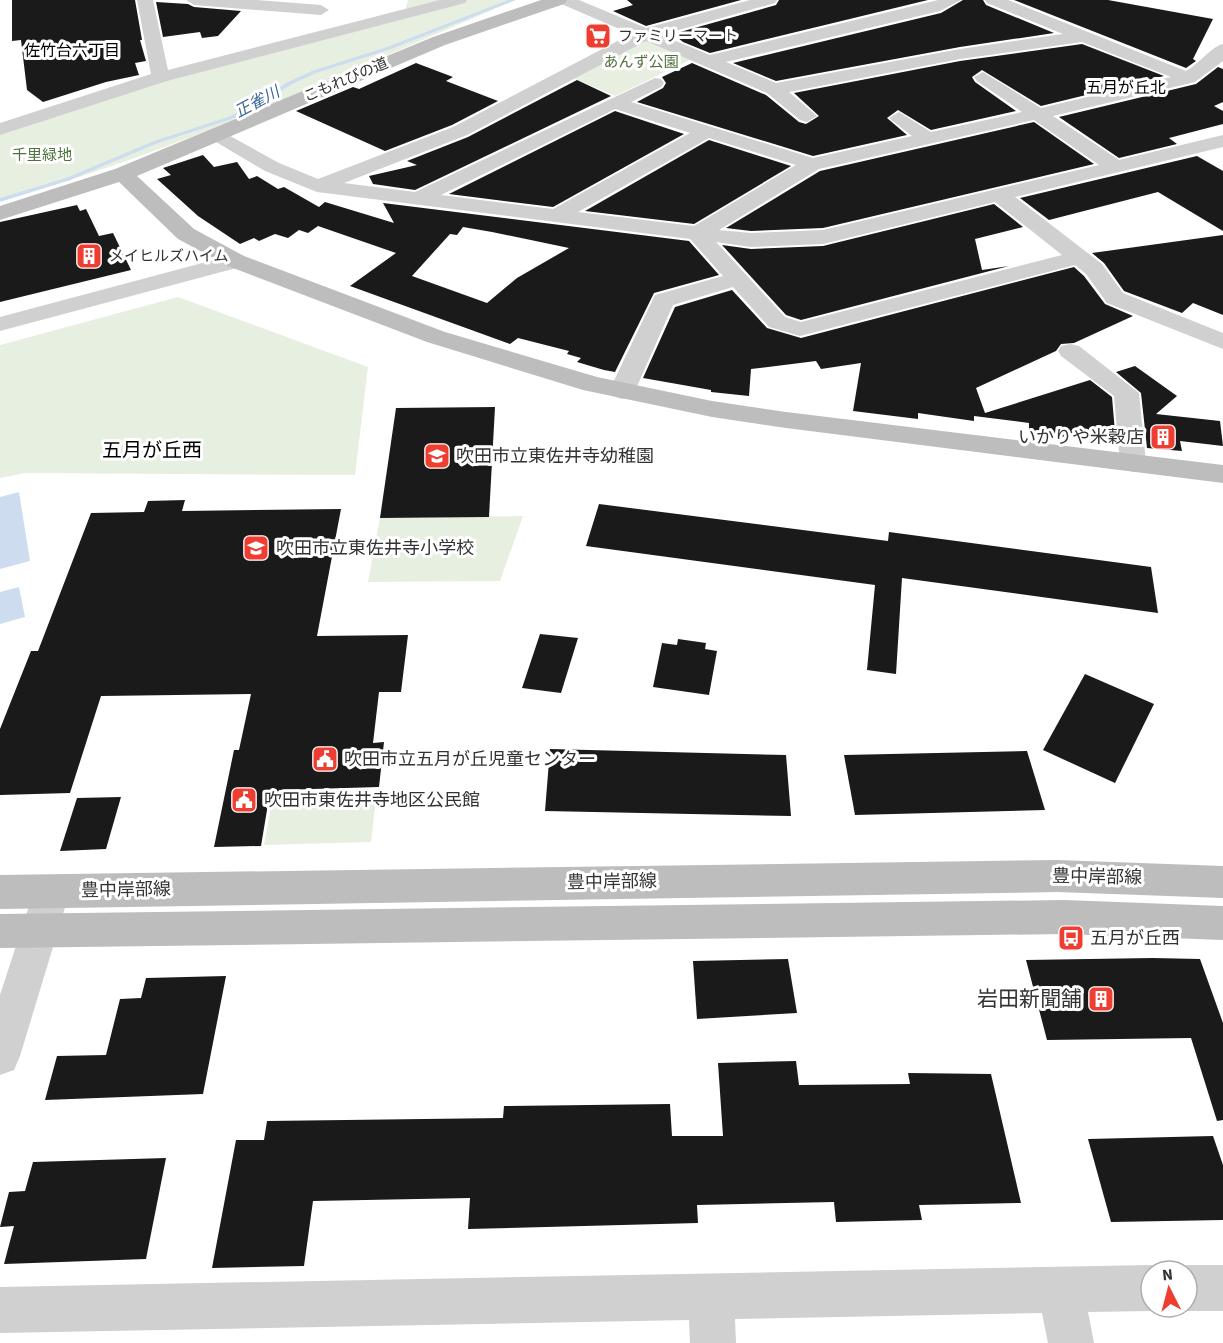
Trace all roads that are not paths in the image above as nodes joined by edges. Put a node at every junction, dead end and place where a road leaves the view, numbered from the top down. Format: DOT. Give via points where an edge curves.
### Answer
graph roads {
  1 [pos="145,0"];
  2 [pos="194,0"];
  3 [pos="459,0"];
  4 [pos="558,0"];
  5 [pos="565,0"];
  6 [pos="769,0"];
  7 [pos="953,0"];
  8 [pos="993,0"];
  9 [pos="321,9"];
  10 [pos="645,34"];
  11 [pos="1085,36"];
  12 [pos="1223,49"];
  13 [pos="708,61"];
  14 [pos="161,77"];
  15 [pos="983,77"];
  16 [pos="1189,78"];
  17 [pos="655,83"];
  18 [pos="774,89"];
  19 [pos="614,103"];
  20 [pos="1037,114"];
  21 [pos="807,116"];
  22 [pos="900,118"];
  23 [pos="0,129"];
  24 [pos="706,132"];
  25 [pos="216,136"];
  26 [pos="927,138"];
  27 [pos="1223,141"];
  28 [pos="1179,152"];
  29 [pos="1213,162"];
  30 [pos="812,164"];
  31 [pos="1113,166"];
  32 [pos="123,174"];
  33 [pos="317,186"];
  34 [pos="1001,196"];
  35 [pos="419,198"];
  36 [pos="0,213"];
  37 [pos="556,216"];
  38 [pos="697,234"];
  39 [pos="1079,257"];
  40 [pos="236,261"];
  41 [pos="739,278"];
  42 [pos="0,324"];
  43 [pos="1223,342"];
  44 [pos="1070,351"];
  45 [pos="622,391"];
  46 [pos="1134,463"];
  47 [pos="1223,474"];
  48 [pos="1223,882"];
  49 [pos="52,891"];
  50 [pos="0,892"];
  51 [pos="1221,928"];
  52 [pos="40,930"];
  53 [pos="0,931"];
  54 [pos="0,1056"];
  55 [pos="1139,1288"];
  56 [pos="1199,1288"];
  57 [pos="1223,1288"];
  58 [pos="1060,1289"];
  59 [pos="712,1298"];
  60 [pos="0,1310"];
  61 [pos="713,1343"];
  62 [pos="1071,1343"];
  1 -- 14 [label="street"];
  2 -- 9 [label="street"];
  3 -- 14 [label="street"];
  4 -- 25 [label="street, こもれびの道" via="439,41"];
  5 -- 10 [label="street"];
  6 -- 10 [label="street"];
  7 -- 13 [label="street" via="934,8"];
  8 -- 11 [label="street"];
  10 -- 13 [label="street"];
  10 -- 33 [label="street" via="460,131"];
  11 -- 16 [label="street"];
  11 -- 18 [label="street" via="960,54"];
  12 -- 16 [label="street"];
  13 -- 18 [label="street"];
  14 -- 23 [label="street"];
  15 -- 20 [label="street"];
  16 -- 20 [label="street"];
  17 -- 19 [label="street"];
  18 -- 21 [label="street"];
  19 -- 24 [label="street"];
  19 -- 35 [label="street"];
  20 -- 26 [label="street"];
  20 -- 31 [label="street"];
  22 -- 26 [label="street"];
  24 -- 30 [label="street"];
  24 -- 37 [label="street"];
  25 -- 32 [label="street, こもれびの道"];
  25 -- 33 [label="street"];
  26 -- 30 [label="street"];
  27 -- 28 [label="street"];
  28 -- 29 [label="street"];
  28 -- 31 [label="street"];
  30 -- 38 [label="street"];
  31 -- 34 [label="street"];
  32 -- 36 [label="street, こもれびの道"];
  32 -- 40 [label="street" via="186,234"];
  33 -- 35 [label="street"];
  34 -- 38 [label="street" via="823,237 751,240"];
  34 -- 39 [label="street"];
  35 -- 37 [label="street"];
  37 -- 38 [label="street"];
  38 -- 41 [label="street"];
  39 -- 41 [label="street" via="800,329 777,322"];
  39 -- 43 [label="street" via="1094,269 1115,298"];
  40 -- 42 [label="street"];
  40 -- 45 [label="street" via="436,337"];
  41 -- 45 [label="street" via="663,300"];
  44 -- 46 [label="street" via="1113,373 1126,393"];
  45 -- 46 [label="street" via="776,419"];
  46 -- 47 [label="street"];
  48 -- 49 [label="street, 豊中岸部線" via="1057,876"];
  49 -- 50 [label="street, 豊中岸部線"];
  49 -- 52 [label="street"];
  51 -- 52 [label="street" via="1064,917"];
  52 -- 53 [label="street"];
  52 -- 54 [label="street"];
  55 -- 58 [label="street"];
  56 -- 57 [label="street"];
  58 -- 59 [label="street"];
  58 -- 62 [label="street"];
  59 -- 60 [label="street"];
  59 -- 61 [label="street"];
}
